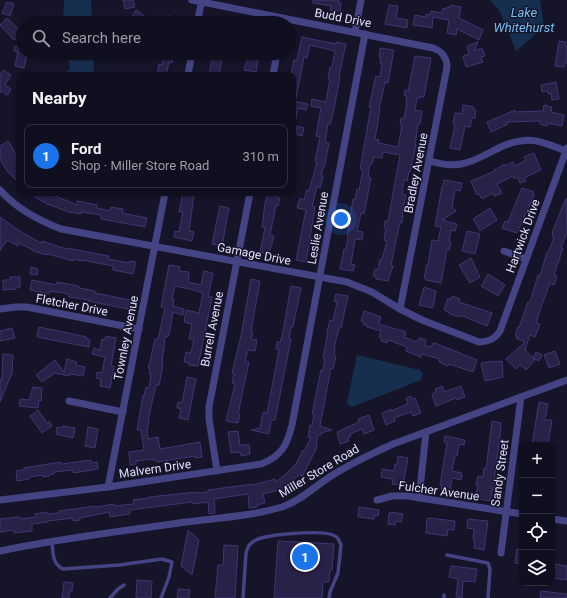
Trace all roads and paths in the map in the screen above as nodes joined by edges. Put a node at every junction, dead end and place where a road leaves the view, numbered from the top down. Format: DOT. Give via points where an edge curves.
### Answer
graph roads {
  1 [pos="192,0"];
  2 [pos="361,0"];
  3 [pos="202,1"];
  4 [pos="199,16"];
  5 [pos="266,16"];
  6 [pos="296,22"];
  7 [pos="355,32"];
  8 [pos="365,34"];
  9 [pos="433,48"];
  10 [pos="191,60"];
  11 [pos="276,60"];
  12 [pos="189,72"];
  13 [pos="274,72"];
  14 [pos="566,150"];
  15 [pos="430,162"];
  16 [pos="0,190"];
  17 [pos="164,196"];
  18 [pos="249,196"];
  19 [pos="155,246"];
  20 [pos="504,251"];
  21 [pos="526,259"];
  22 [pos="236,262"];
  23 [pos="320,278"];
  24 [pos="0,309"];
  25 [pos="400,309"];
  26 [pos="139,329"];
  27 [pos="500,331"];
  28 [pos="567,380"];
  29 [pos="521,397"];
  30 [pos="69,401"];
  31 [pos="123,412"];
  32 [pos="292,425"];
  33 [pos="426,432"];
  34 [pos="217,471"];
  35 [pos="108,487"];
  36 [pos="419,498"];
  37 [pos="0,500"];
  38 [pos="377,500"];
  39 [pos="505,512"];
  40 [pos="519,514"];
  41 [pos="555,519"];
  42 [pos="567,521"];
  43 [pos="52,541"];
  44 [pos="0,551"];
  45 [pos="501,553"];
  46 [pos="447,555"];
  47 [pos="124,585"];
  48 [pos="110,598"];
  49 [pos="161,598"];
  50 [pos="243,598"];
  51 [pos="329,598"];
  52 [pos="488,598"];
  1 -- 3 [label="street, Budd Drive"];
  2 -- 7 [label="street"];
  3 -- 4 [label="street"];
  3 -- 5 [label="street, Budd Drive"];
  6 -- 7 [label="street, Budd Drive"];
  7 -- 8 [label="street, Budd Drive"];
  8 -- 9 [label="street, Budd Drive"];
  8 -- 23 [label="street, Leslie Avenue"];
  9 -- 15 [label="street, Bradley Avenue" via="442,52 447,68"];
  10 -- 12 [label="street"];
  11 -- 13 [label="street"];
  14 -- 15 [label="street" via="540,142 521,140 460,165"];
  14 -- 21 [label="street, Hartwick Drive"];
  15 -- 25 [label="street, Bradley Avenue"];
  16 -- 19 [label="street, Gamage Drive" via="15,205 61,229"];
  17 -- 19 [label="street, Townley Avenue"];
  18 -- 22 [label="street, Burrell Avenue"];
  19 -- 22 [label="street, Gamage Drive"];
  19 -- 26 [label="street, Townley Avenue"];
  20 -- 21 [label="street"];
  21 -- 27 [label="street, Hartwick Drive"];
  22 -- 23 [label="street, Gamage Drive"];
  22 -- 34 [label="street, Burrell Avenue" via="209,407"];
  23 -- 25 [label="street, Gamage Drive" via="341,280 363,287"];
  23 -- 32 [label="street, Leslie Avenue"];
  24 -- 26 [label="street, Fletcher Drive" via="27,307"];
  25 -- 27 [label="street, Gamage Drive" via="479,342 490,341"];
  26 -- 31 [label="street, Townley Avenue"];
  28 -- 29 [label="street, Miller Store Road"];
  29 -- 33 [label="street, Miller Store Road"];
  29 -- 39 [label="street, Sandy Street"];
  30 -- 31 [label="street"];
  31 -- 35 [label="street, Townley Avenue"];
  32 -- 34 [label="street, Malvern Drive" via="285,446 275,457 261,464"];
  33 -- 36 [label="street"];
  33 -- 43 [label="street, Miller Store Road" via="356,461 302,497 283,506 249,514"];
  34 -- 35 [label="street, Malvern Drive"];
  35 -- 37 [label="street, Malvern Drive"];
  36 -- 38 [label="street, Fulcher Avenue" via="398,495"];
  36 -- 39 [label="street, Fulcher Avenue"];
  39 -- 40 [label="street, Fulcher Avenue"];
  39 -- 45 [label="street, Sandy Street"];
  41 -- 42 [label="street"];
  43 -- 44 [label="street, Miller Store Road"];
  43 -- 49 [label="lane" via="54,562 63,569 162,559 172,562"];
  46 -- 52 [label="lane" via="488,563"];
  47 -- 48 [label="lane"];
  50 -- 51 [label="lane" via="246,553 251,543 259,538 302,532 327,533 339,540 338,574"];
}
